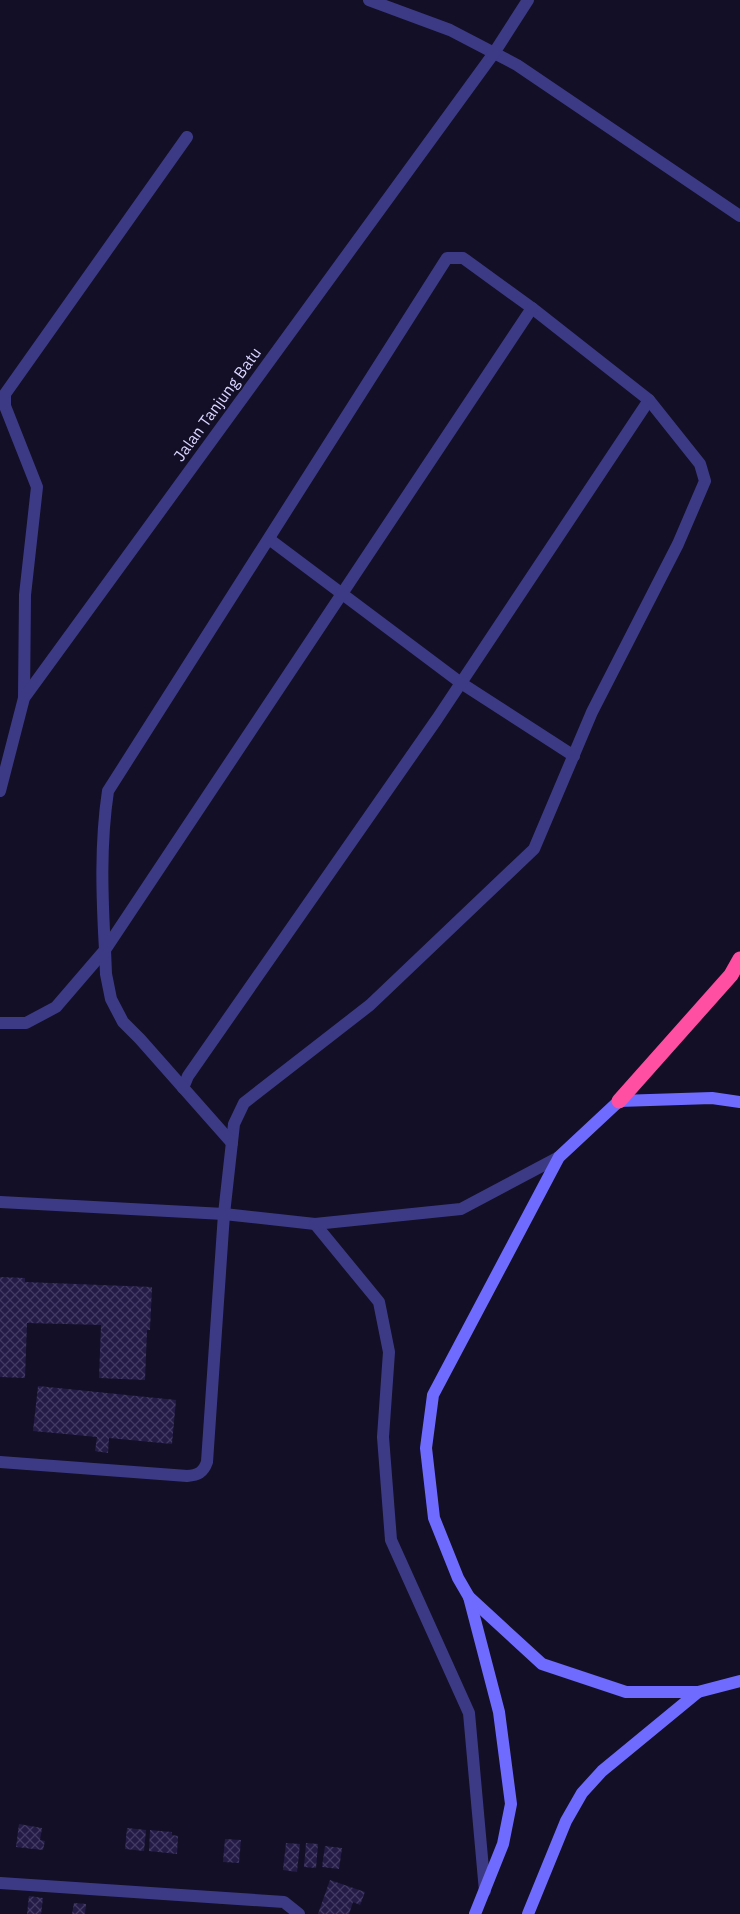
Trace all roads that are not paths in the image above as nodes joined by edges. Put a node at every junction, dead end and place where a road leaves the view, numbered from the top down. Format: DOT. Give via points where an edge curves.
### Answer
graph roads {
  1 [pos="369,0"];
  2 [pos="528,0"];
  3 [pos="494,52"];
  4 [pos="187,137"];
  5 [pos="740,216"];
  6 [pos="532,308"];
  7 [pos="3,395"];
  8 [pos="649,400"];
  9 [pos="269,539"];
  10 [pos="342,595"];
  11 [pos="461,683"];
  12 [pos="24,698"];
  13 [pos="574,756"];
  14 [pos="0,791"];
  15 [pos="105,950"];
  16 [pos="740,959"];
  17 [pos="0,1023"];
  18 [pos="183,1088"];
  19 [pos="619,1101"];
  20 [pos="740,1102"];
  21 [pos="232,1144"];
  22 [pos="559,1157"];
  23 [pos="0,1202"];
  24 [pos="224,1214"];
  25 [pos="316,1224"];
  26 [pos="0,1462"];
  27 [pos="469,1597"];
  28 [pos="740,1681"];
  29 [pos="698,1692"];
  30 [pos="0,1883"];
  31 [pos="485,1891"];
  32 [pos="299,1914"];
  33 [pos="475,1914"];
  34 [pos="528,1914"];
  1 -- 3 [label="street" via="450,30"];
  2 -- 3 [label="street, Jalan Tanjung Batu"];
  3 -- 5 [label="street"];
  3 -- 12 [label="street, Jalan Tanjung Batu"];
  4 -- 7 [label="street"];
  6 -- 8 [label="street"];
  6 -- 9 [label="street" via="463,258 447,258"];
  6 -- 10 [label="street"];
  7 -- 12 [label="street" via="37,487 25,595"];
  8 -- 11 [label="street"];
  8 -- 13 [label="street" via="700,464 704,482 678,544 592,712"];
  9 -- 10 [label="street"];
  9 -- 15 [label="street" via="108,791 103,822"];
  10 -- 11 [label="street"];
  10 -- 15 [label="street"];
  11 -- 13 [label="street"];
  11 -- 18 [label="street" via="188,1076"];
  12 -- 14 [label="street, Jalan Tanjung Batu"];
  13 -- 21 [label="street" via="534,849 370,1005 244,1103 234,1124"];
  15 -- 17 [label="street" via="56,1007 26,1023"];
  15 -- 18 [label="street" via="111,999 123,1022"];
  16 -- 19 [label="highway" via="731,975"];
  18 -- 21 [label="street"];
  19 -- 20 [label="main road" via="712,1098"];
  19 -- 22 [label="main road"];
  21 -- 24 [label="street"];
  22 -- 25 [label="street" via="461,1209"];
  22 -- 27 [label="main road" via="433,1395 426,1448 434,1518"];
  23 -- 24 [label="street"];
  24 -- 25 [label="street"];
  24 -- 26 [label="street" via="204,1470 197,1475 186,1476"];
  25 -- 31 [label="street" via="380,1302 389,1352 384,1438 391,1540 470,1713"];
  27 -- 29 [label="main road" via="542,1664 626,1692"];
  27 -- 31 [label="main road" via="499,1712 511,1804 503,1844"];
  28 -- 29 [label="main road"];
  29 -- 34 [label="main road" via="602,1771 582,1793 566,1822"];
  30 -- 32 [label="street" via="284,1902"];
  31 -- 33 [label="main road"];
}
